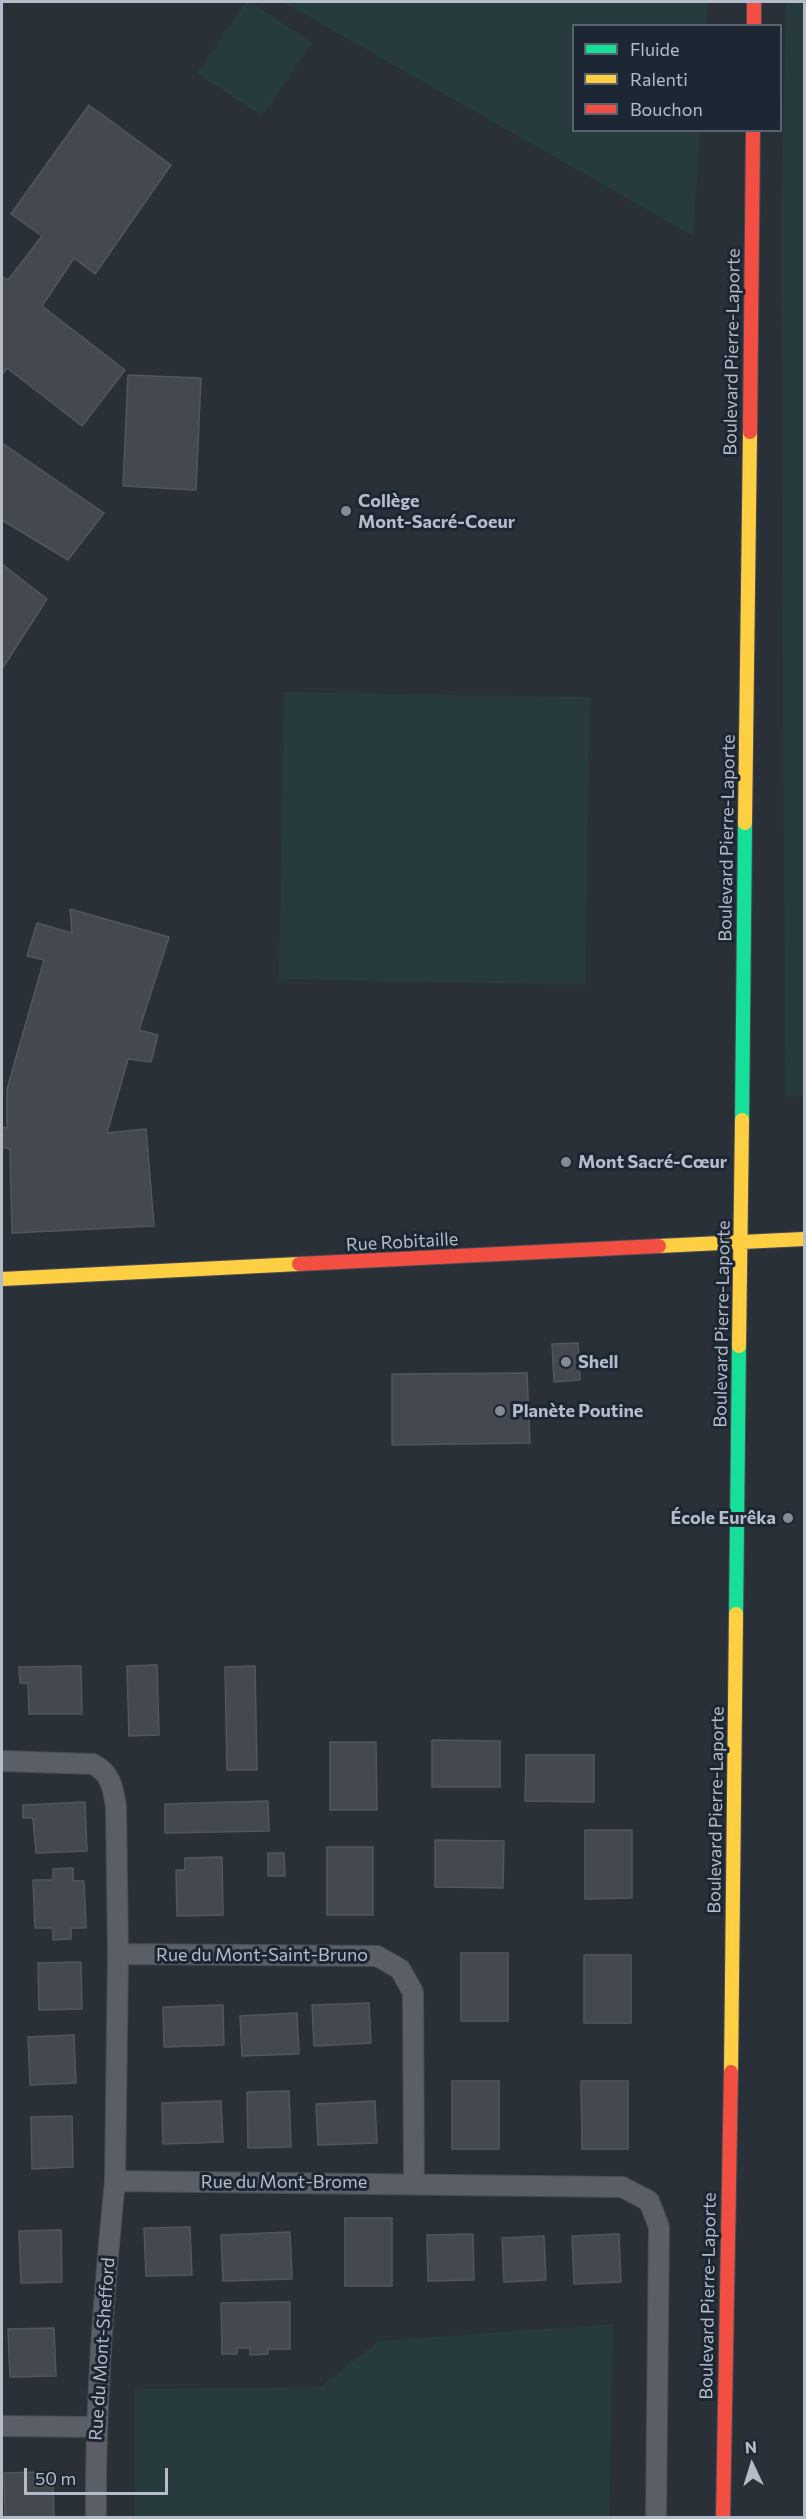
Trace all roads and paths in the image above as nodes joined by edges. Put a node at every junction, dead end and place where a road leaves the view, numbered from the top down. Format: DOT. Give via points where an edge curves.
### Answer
graph roads {
  1 [pos="754,2"];
  2 [pos="754,24"];
  3 [pos="753,132"];
  4 [pos="804,1239"];
  5 [pos="741,1242"];
  6 [pos="2,1280"];
  7 [pos="2,1761"];
  8 [pos="118,1954"];
  9 [pos="115,2181"];
  10 [pos="414,2182"];
  11 [pos="2,2426"];
  12 [pos="95,2427"];
  13 [pos="96,2517"];
  14 [pos="656,2517"];
  15 [pos="723,2517"];
  1 -- 2 [label="main road"];
  3 -- 5 [label="main road, Boulevard Pierre-Laporte"];
  4 -- 5 [label="main road, Rue Robitaille"];
  5 -- 6 [label="main road, Rue Robitaille"];
  5 -- 15 [label="main road, Boulevard Pierre-Laporte"];
  7 -- 8 [label="street" via="75,1762 105,1770 116,1807"];
  8 -- 9 [label="street"];
  8 -- 10 [label="street, Rue du Mont-Saint-Bruno" via="377,1956 400,1970 413,1992"];
  9 -- 10 [label="street, Rue du Mont-Brome"];
  9 -- 12 [label="street, Rue du Mont-Shefford"];
  10 -- 14 [label="street, Rue du Mont-Brome" via="622,2187 649,2201 659,2227"];
  11 -- 12 [label="street"];
  12 -- 13 [label="street, Rue du Mont-Shefford"];
}
